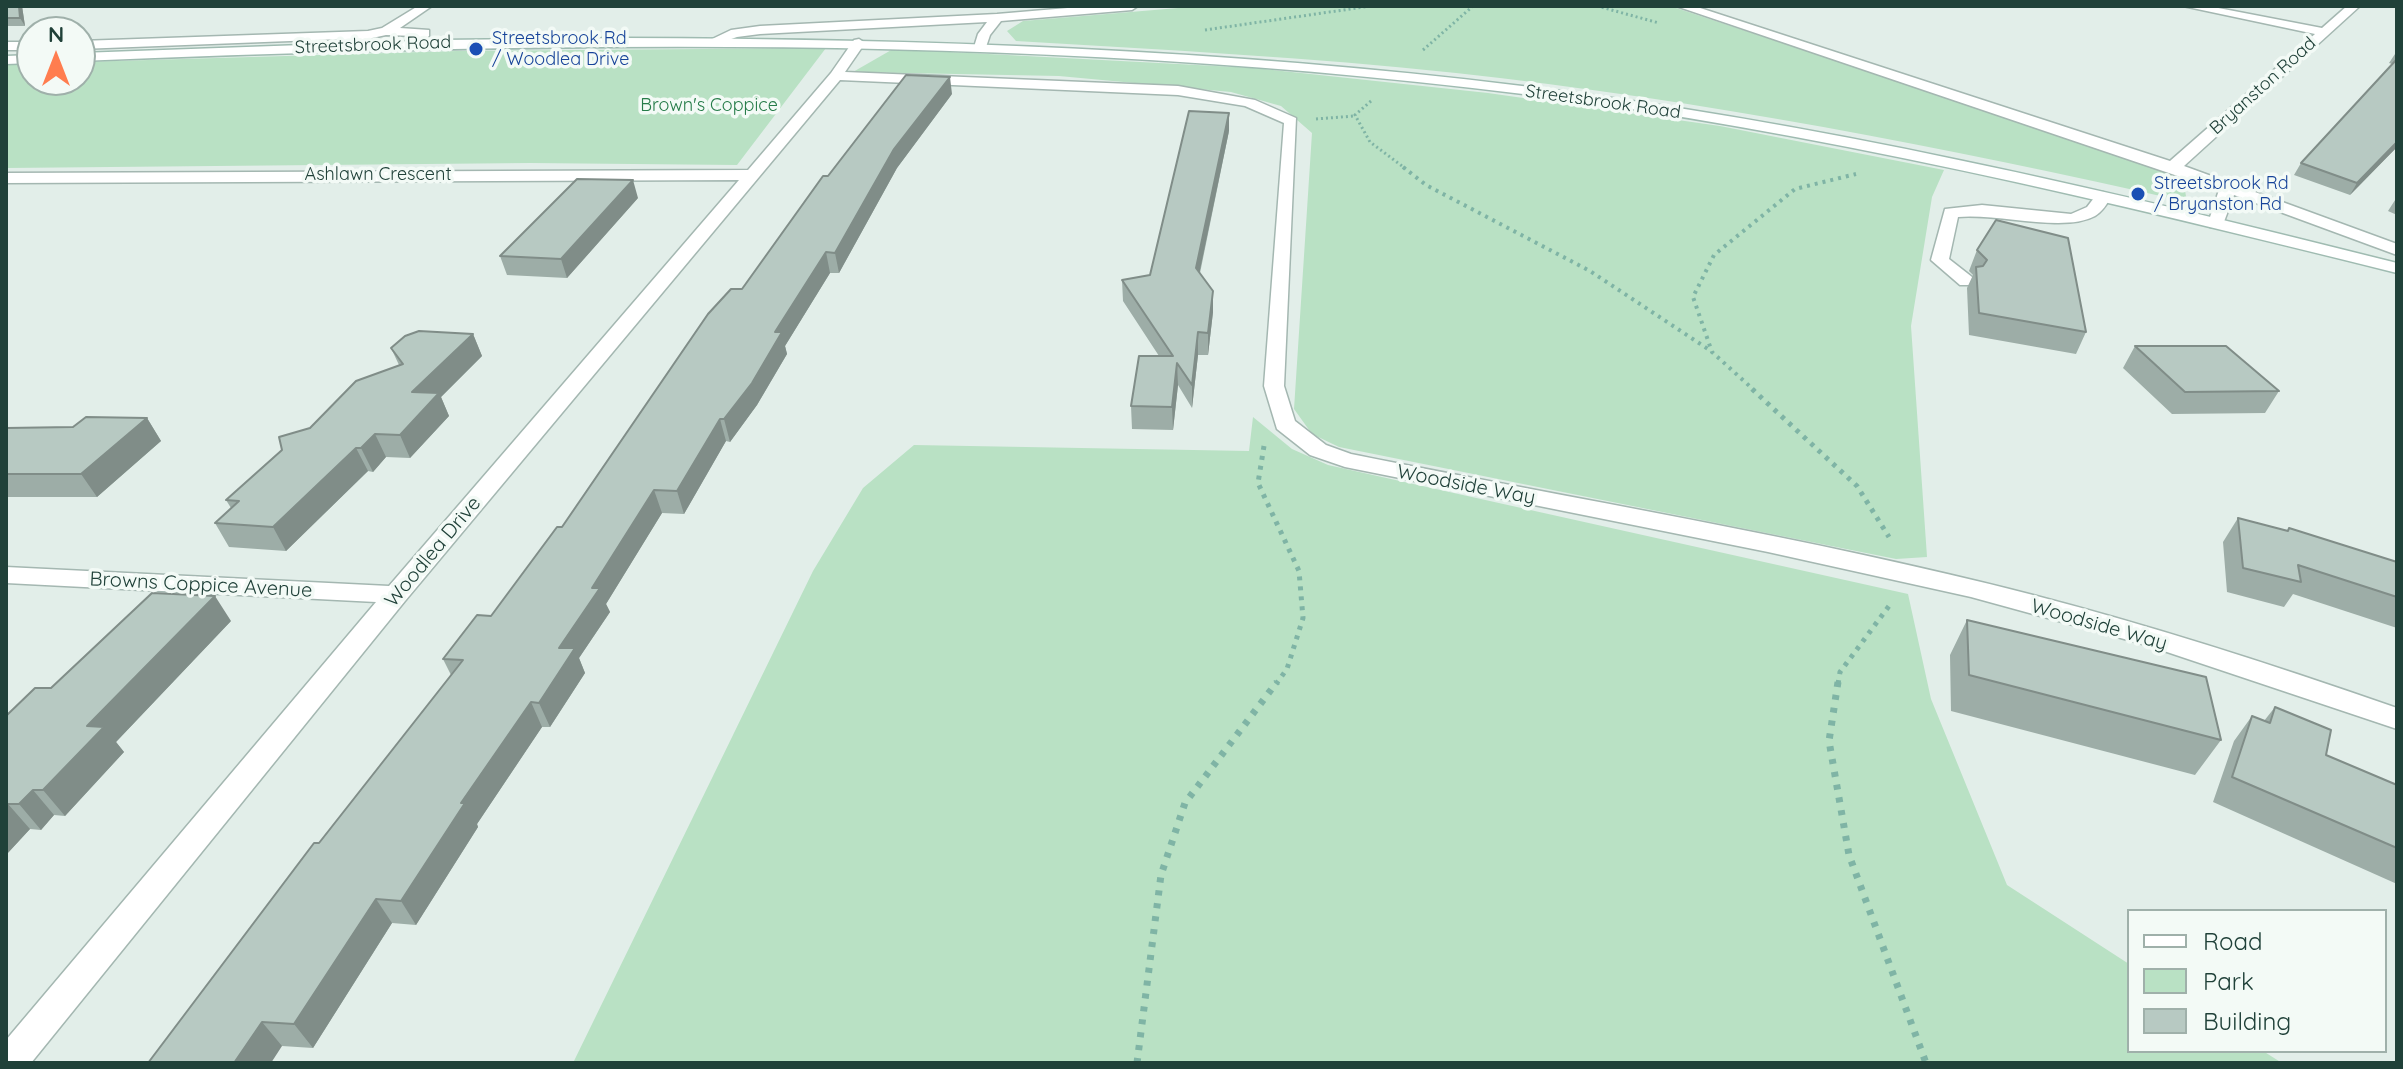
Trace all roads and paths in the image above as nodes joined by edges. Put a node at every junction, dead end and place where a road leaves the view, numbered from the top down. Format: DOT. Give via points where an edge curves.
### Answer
graph roads {
  1 [pos="426,6"];
  2 [pos="1132,6"];
  3 [pos="1371,6"];
  4 [pos="1473,6"];
  5 [pos="1682,6"];
  6 [pos="2189,6"];
  7 [pos="2354,6"];
  8 [pos="997,18"];
  9 [pos="386,31"];
  10 [pos="1192,32"];
  11 [pos="2323,32"];
  12 [pos="364,34"];
  13 [pos="714,41"];
  14 [pos="416,43"];
  15 [pos="859,43"];
  16 [pos="96,44"];
  17 [pos="324,46"];
  18 [pos="980,47"];
  19 [pos="96,56"];
  20 [pos="836,76"];
  21 [pos="1399,77"];
  22 [pos="1355,115"];
  23 [pos="1291,121"];
  24 [pos="2173,167"];
  25 [pos="1869,171"];
  26 [pos="749,175"];
  27 [pos="6,178"];
  28 [pos="2228,187"];
  29 [pos="2103,197"];
  30 [pos="2216,223"];
  31 [pos="2397,250"];
  32 [pos="2397,268"];
  33 [pos="1966,281"];
  34 [pos="1712,352"];
  35 [pos="1274,386"];
  36 [pos="6,575"];
  37 [pos="1912,575"];
  38 [pos="396,595"];
  39 [pos="2397,719"];
  40 [pos="9,1063"];
  41 [pos="1137,1063"];
  42 [pos="1926,1063"];
  1 -- 9 [label="street"];
  2 -- 8 [label="street, Streetsbrook Road"];
  3 -- 10 [label="path"];
  4 -- 21 [label="path" via="1402,66"];
  5 -- 24 [label="street"];
  6 -- 11 [label="street"];
  7 -- 11 [label="street, Bryanston Road"];
  8 -- 13 [label="street, Streetsbrook Road" via="760,30"];
  8 -- 18 [label="street"];
  9 -- 12 [label="street"];
  9 -- 14 [label="street" via="425,33"];
  11 -- 24 [label="street, Bryanston Road"];
  12 -- 16 [label="street, Streetsbrook Road"];
  12 -- 17 [label="street"];
  13 -- 14 [label="street, Streetsbrook Road"];
  13 -- 15 [label="street, Streetsbrook Road"];
  14 -- 17 [label="street, Streetsbrook Road"];
  15 -- 18 [label="street, Streetsbrook Road"];
  15 -- 20 [label="street, Woodlea Drive"];
  17 -- 19 [label="street, Streetsbrook Road"];
  18 -- 21 [label="street, Streetsbrook Road" via="1216,59"];
  20 -- 23 [label="street" via="1154,89 1246,100"];
  20 -- 26 [label="street, Woodlea Drive"];
  21 -- 22 [label="path"];
  21 -- 29 [label="street, Streetsbrook Road" via="1801,132"];
  22 -- 23 [label="path"];
  22 -- 34 [label="path" via="1370,142 1426,185 1590,271"];
  23 -- 35 [label="street, Woodside Way"];
  24 -- 28 [label="street"];
  25 -- 34 [label="path" via="1795,189 1714,255 1693,297"];
  26 -- 27 [label="street, Ashlawn Crescent"];
  26 -- 38 [label="street, Woodlea Drive"];
  28 -- 30 [label="street"];
  28 -- 31 [label="street"];
  29 -- 30 [label="street, Streetsbrook Road"];
  29 -- 33 [label="street" via="2093,211 2073,219 1982,210 1951,213 1940,260"];
  30 -- 32 [label="street, Streetsbrook Road"];
  34 -- 37 [label="path" via="1857,486"];
  35 -- 37 [label="street, Woodside Way" via="1285,424 1318,450 1345,460"];
  35 -- 41 [label="path" via="1258,483 1299,571 1303,618 1287,669 1185,803 1161,875"];
  36 -- 38 [label="street, Browns Coppice Avenue"];
  37 -- 39 [label="street, Woodside Way" via="2214,657"];
  37 -- 42 [label="path" via="1840,672 1829,741 1849,855"];
  38 -- 40 [label="street, Woodlea Drive"];
}
